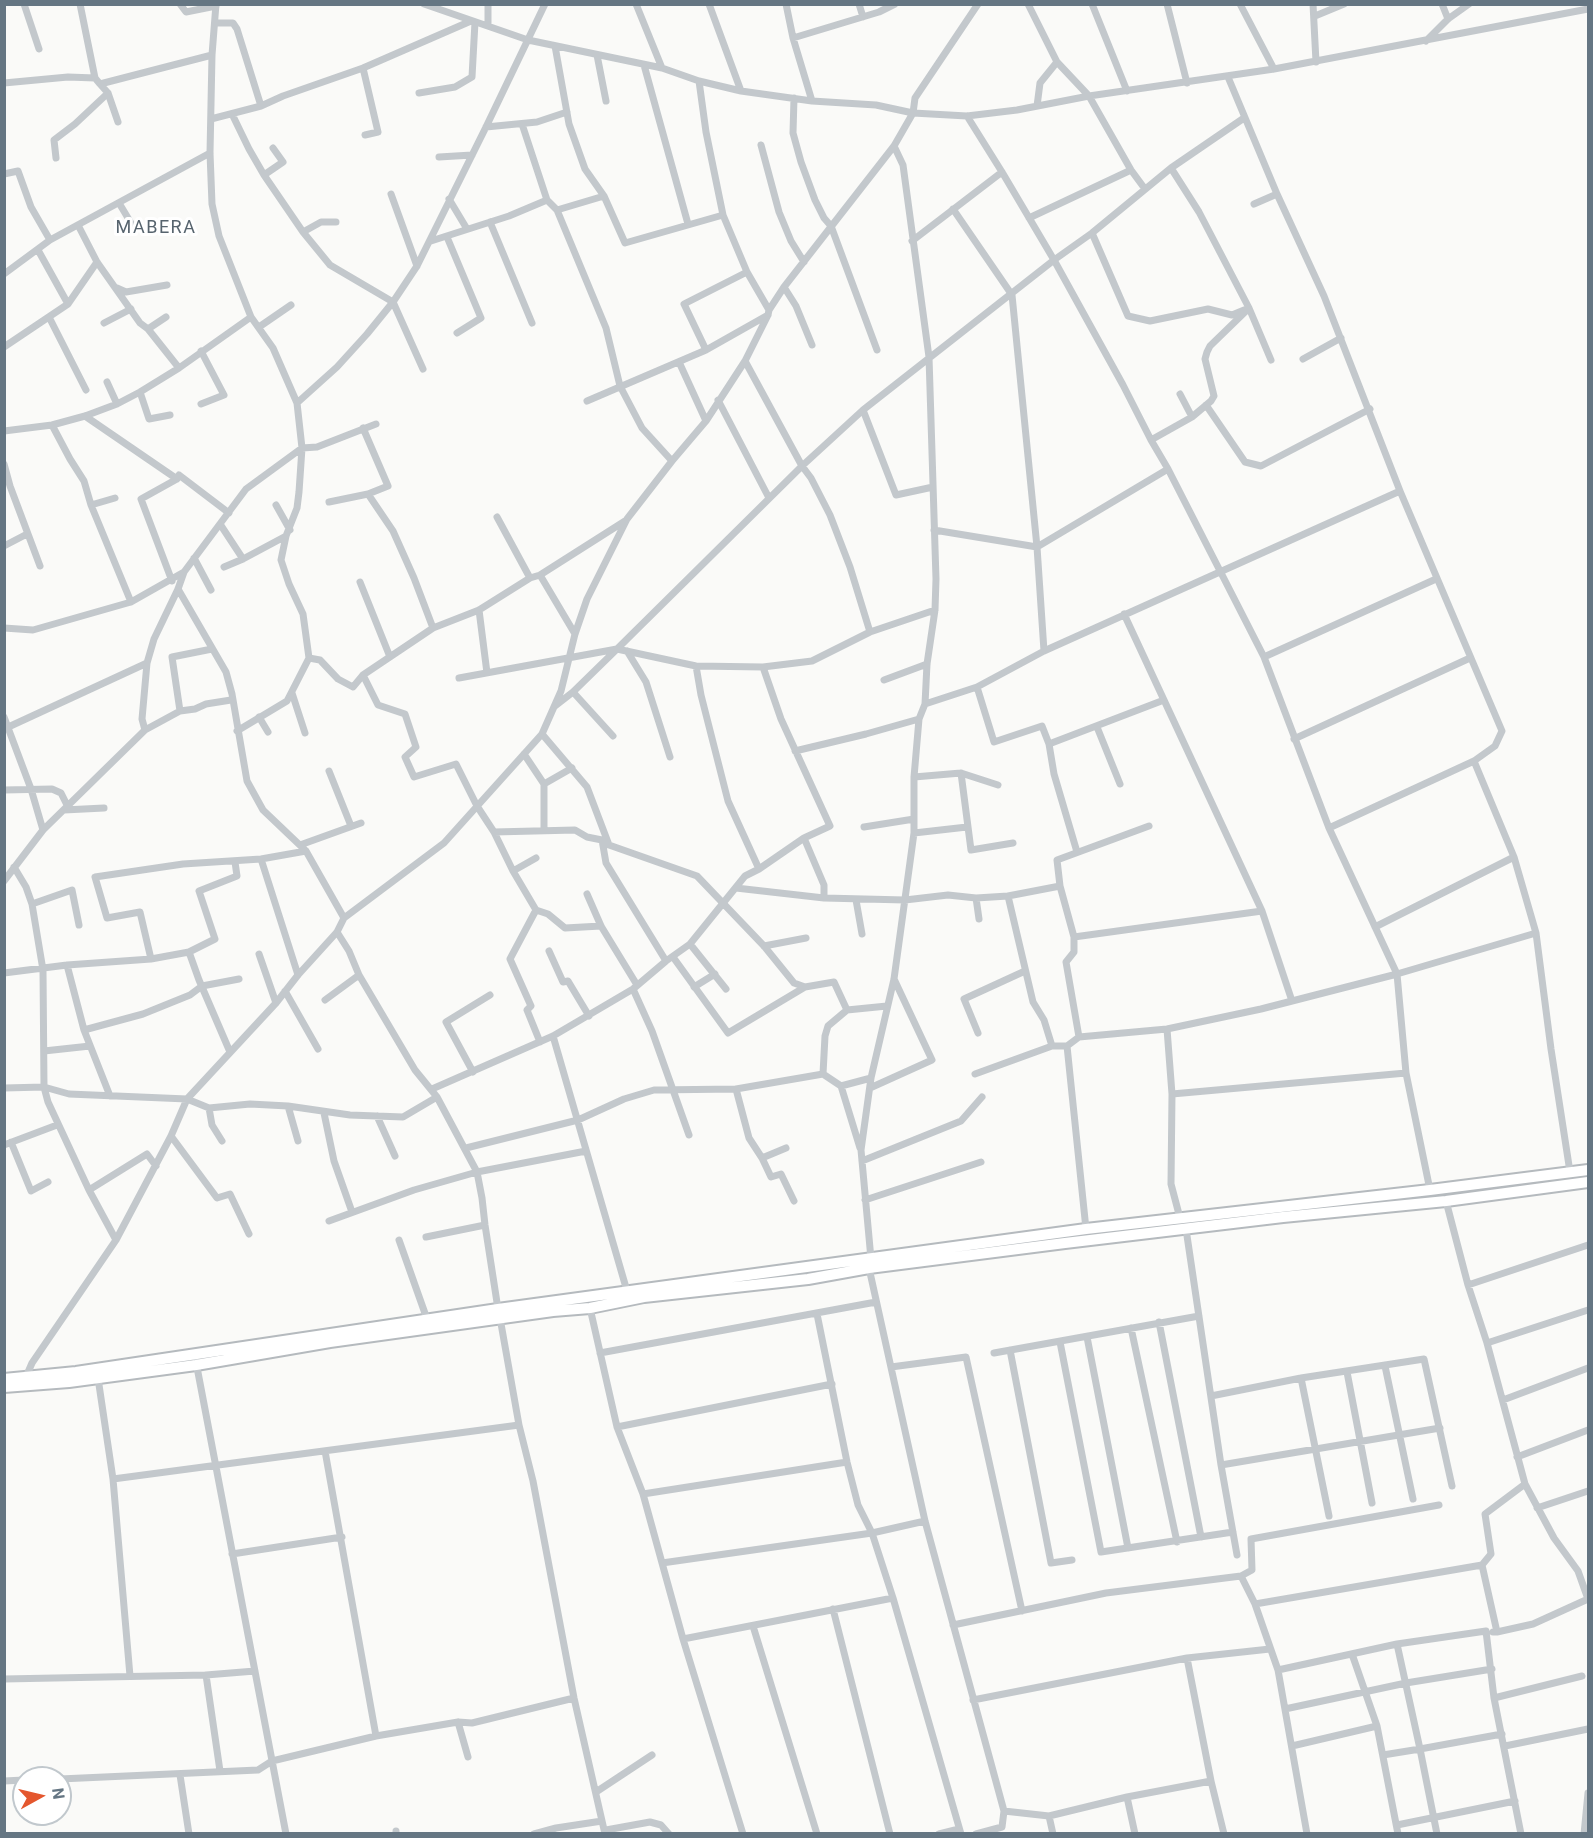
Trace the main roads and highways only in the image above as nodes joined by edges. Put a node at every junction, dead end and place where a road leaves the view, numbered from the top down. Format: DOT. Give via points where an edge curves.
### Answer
graph roads {
  1 [pos="1588,1170"];
  2 [pos="1588,1182"];
  3 [pos="1112,1226"];
  4 [pos="1113,1239"];
  5 [pos="870,1264"];
  6 [pos="499,1313"];
  7 [pos="195,1359"];
  8 [pos="4,1379"];
  9 [pos="4,1387"];
  1 -- 3 [label="main road"];
  2 -- 4 [label="main road"];
  3 -- 4 [label="main road"];
  3 -- 5 [label="main road"];
  4 -- 5 [label="main road"];
  5 -- 6 [label="main road" via="627,1291"];
  5 -- 6 [label="main road" via="808,1278 644,1297 590,1308"];
  6 -- 7 [label="main road" via="320,1344"];
  6 -- 7 [label="main road" via="428,1319"];
  7 -- 8 [label="main road"];
  7 -- 9 [label="main road" via="98,1378"];
}
